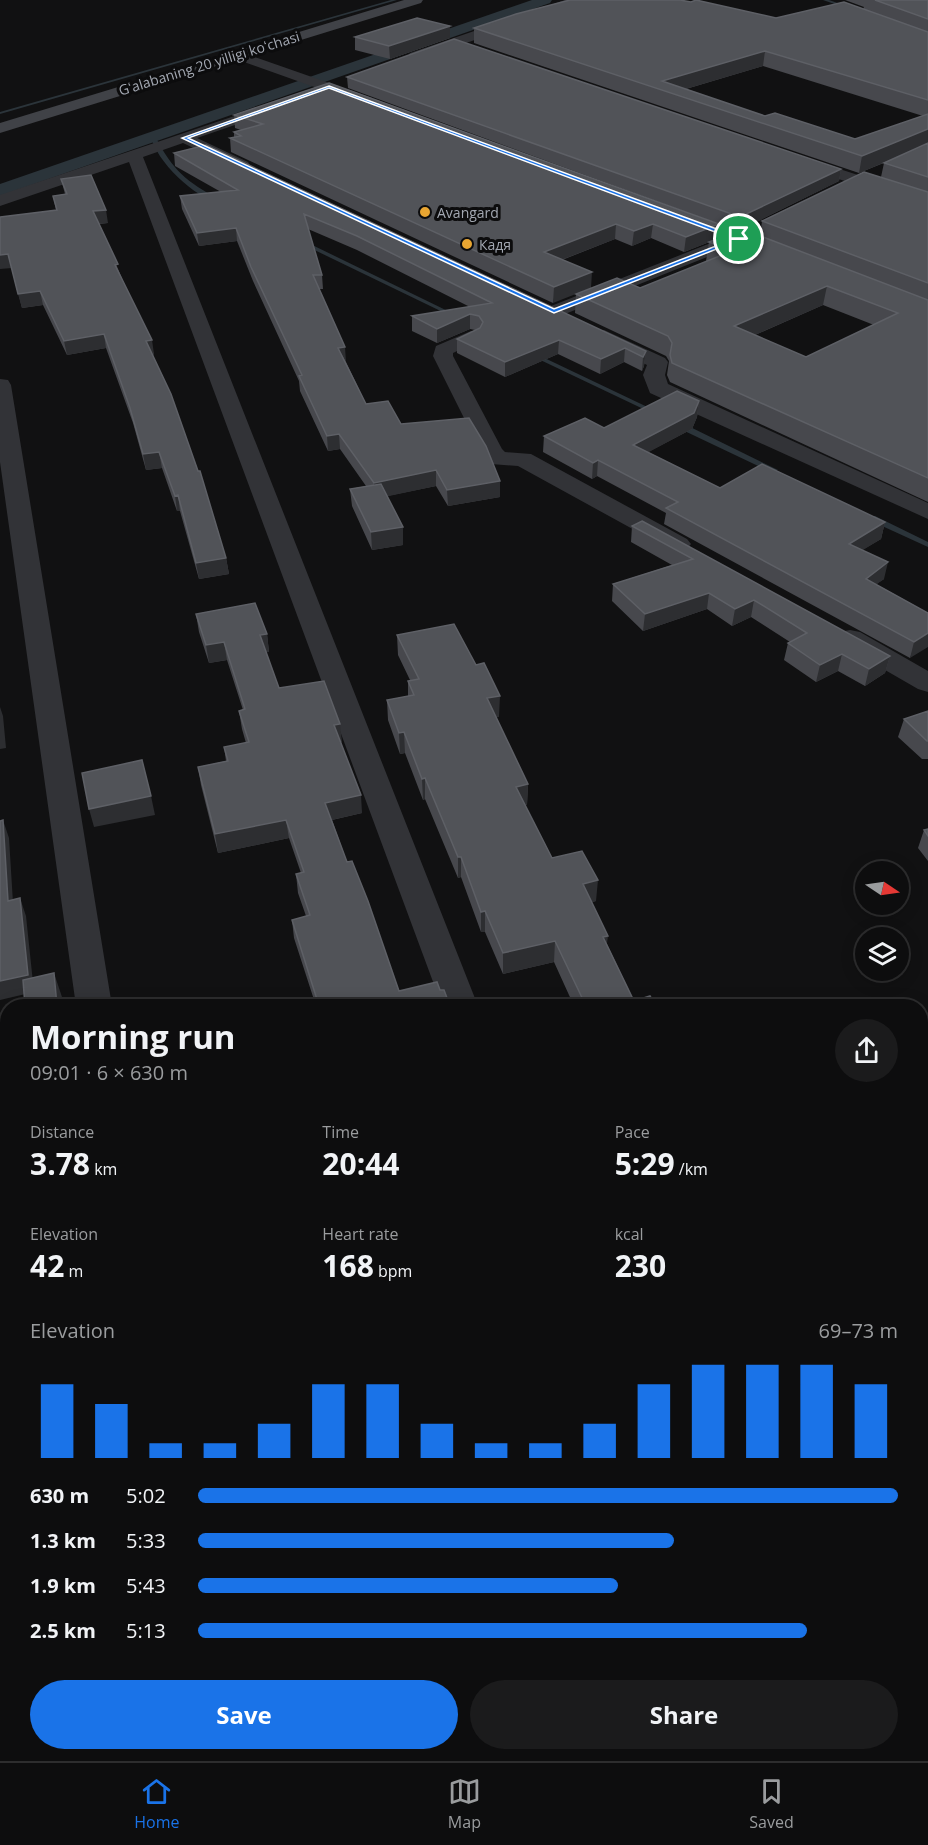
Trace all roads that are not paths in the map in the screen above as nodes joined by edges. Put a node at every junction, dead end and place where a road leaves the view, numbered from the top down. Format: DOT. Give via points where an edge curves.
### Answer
graph roads {
  1 [pos="417,0"];
  2 [pos="577,0"];
  3 [pos="452,43"];
  4 [pos="474,50"];
  5 [pos="236,54"];
  6 [pos="396,63"];
  7 [pos="352,79"];
  8 [pos="329,87"];
  9 [pos="307,95"];
  10 [pos="285,103"];
  11 [pos="385,108"];
  12 [pos="0,128"];
  13 [pos="184,138"];
  14 [pos="150,151"];
  15 [pos="784,156"];
  16 [pos="888,168"];
  17 [pos="260,174"];
  18 [pos="857,182"];
  19 [pos="836,192"];
  20 [pos="0,201"];
  21 [pos="928,204"];
  22 [pos="662,210"];
  23 [pos="761,229"];
  24 [pos="739,239"];
  25 [pos="784,257"];
  26 [pos="471,337"];
  27 [pos="0,385"];
  28 [pos="928,512"];
  29 [pos="12,535"];
  30 [pos="701,557"];
  31 [pos="828,626"];
  32 [pos="928,682"];
  33 [pos="93,999"];
  34 [pos="457,999"];
  1 -- 5 [label="main road, Gʻalabaning 20 yilligi koʻchasi"];
  2 -- 3 [label="street"];
  3 -- 4 [label="street"];
  3 -- 6 [label="street"];
  5 -- 8 [label="street"];
  5 -- 12 [label="main road, Gʻalabaning 20 yilligi koʻchasi"];
  7 -- 8 [label="street"];
  8 -- 9 [label="street"];
  8 -- 11 [label="street"];
  10 -- 13 [label="street"];
  13 -- 14 [label="street"];
  13 -- 17 [label="street"];
  14 -- 20 [label="street"];
  14 -- 34 [label="street"];
  15 -- 18 [label="street"];
  16 -- 18 [label="street"];
  18 -- 19 [label="street"];
  18 -- 21 [label="street"];
  22 -- 24 [label="street"];
  23 -- 24 [label="street"];
  24 -- 25 [label="street"];
  24 -- 28 [label="street" via="548,309 658,362 654,375 658,388"];
  26 -- 30 [label="street" via="447,347 443,356 499,459 523,459"];
  27 -- 29 [label="street"];
  29 -- 33 [label="street"];
  31 -- 32 [label="street"];
}
